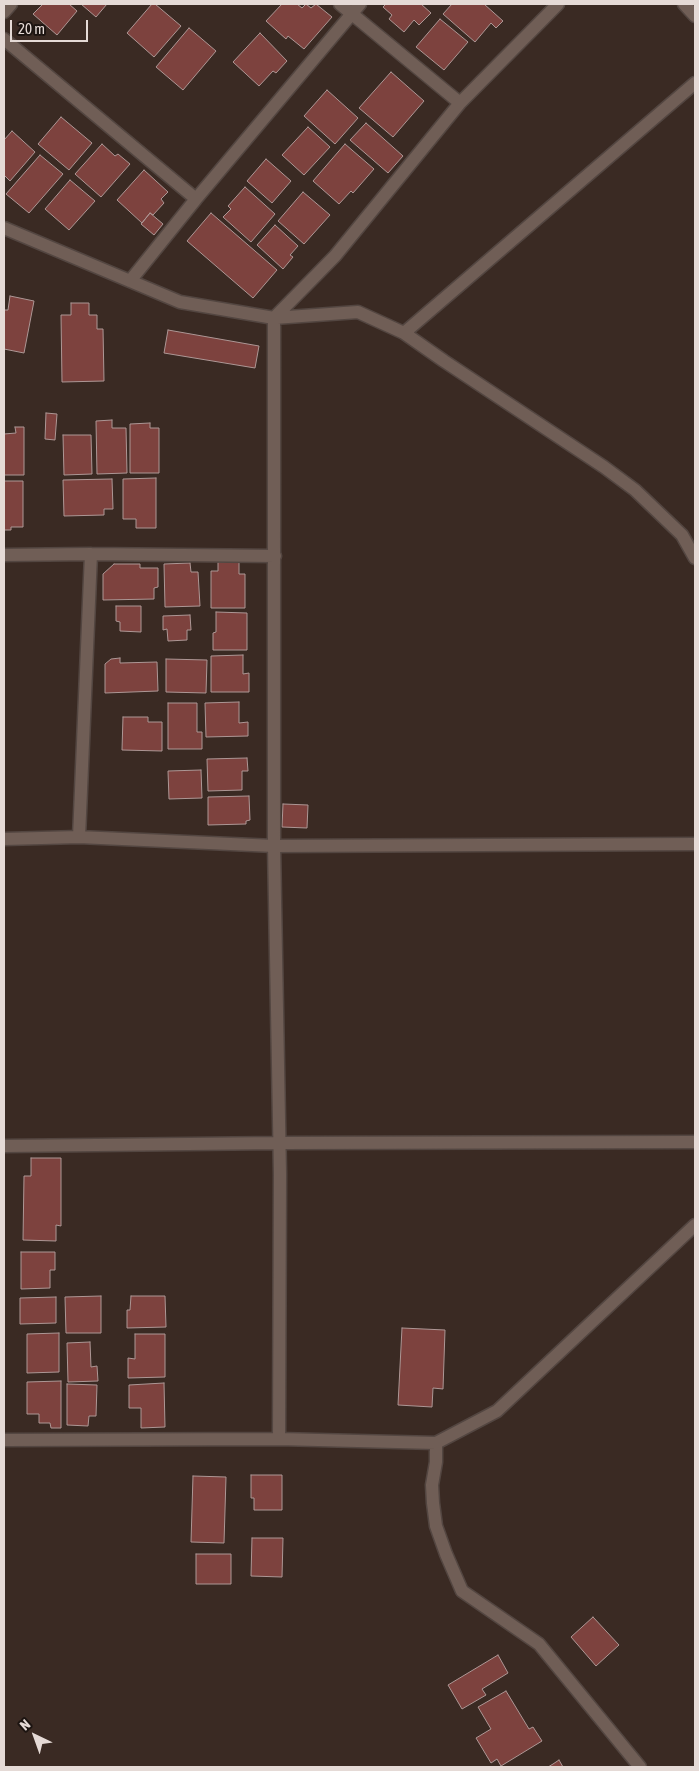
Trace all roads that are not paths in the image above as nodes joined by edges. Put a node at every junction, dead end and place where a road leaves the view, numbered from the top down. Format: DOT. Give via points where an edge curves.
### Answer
graph roads {
  1 [pos="11,4"];
  2 [pos="340,4"];
  3 [pos="558,4"];
  4 [pos="684,4"];
  5 [pos="356,8"];
  6 [pos="4,12"];
  7 [pos="695,16"];
  8 [pos="4,39"];
  9 [pos="695,83"];
  10 [pos="460,103"];
  11 [pos="196,199"];
  12 [pos="4,228"];
  13 [pos="130,281"];
  14 [pos="274,318"];
  15 [pos="404,333"];
  16 [pos="91,554"];
  17 [pos="4,555"];
  18 [pos="275,556"];
  19 [pos="695,558"];
  20 [pos="79,837"];
  21 [pos="4,839"];
  22 [pos="695,844"];
  23 [pos="274,846"];
  24 [pos="695,1142"];
  25 [pos="279,1143"];
  26 [pos="4,1146"];
  27 [pos="695,1225"];
  28 [pos="280,1439"];
  29 [pos="4,1440"];
  30 [pos="436,1443"];
  31 [pos="640,1767"];
  1 -- 6 [label="street"];
  2 -- 5 [label="street"];
  3 -- 10 [label="street"];
  4 -- 7 [label="street"];
  5 -- 10 [label="street"];
  5 -- 11 [label="street"];
  8 -- 11 [label="street"];
  9 -- 15 [label="street"];
  10 -- 14 [label="street" via="335,256"];
  11 -- 13 [label="street"];
  12 -- 13 [label="street"];
  13 -- 14 [label="street" via="180,302"];
  14 -- 15 [label="street" via="358,312"];
  14 -- 18 [label="street"];
  15 -- 19 [label="street" via="635,490 682,535"];
  16 -- 17 [label="street"];
  16 -- 18 [label="street"];
  16 -- 20 [label="street"];
  18 -- 23 [label="street"];
  20 -- 21 [label="street"];
  20 -- 23 [label="street"];
  22 -- 23 [label="street"];
  23 -- 25 [label="street"];
  24 -- 25 [label="street"];
  25 -- 26 [label="street"];
  25 -- 28 [label="street"];
  27 -- 30 [label="street" via="497,1411"];
  28 -- 29 [label="street"];
  28 -- 30 [label="street"];
  30 -- 31 [label="street" via="432,1485 436,1526 462,1591 539,1644"];
}
